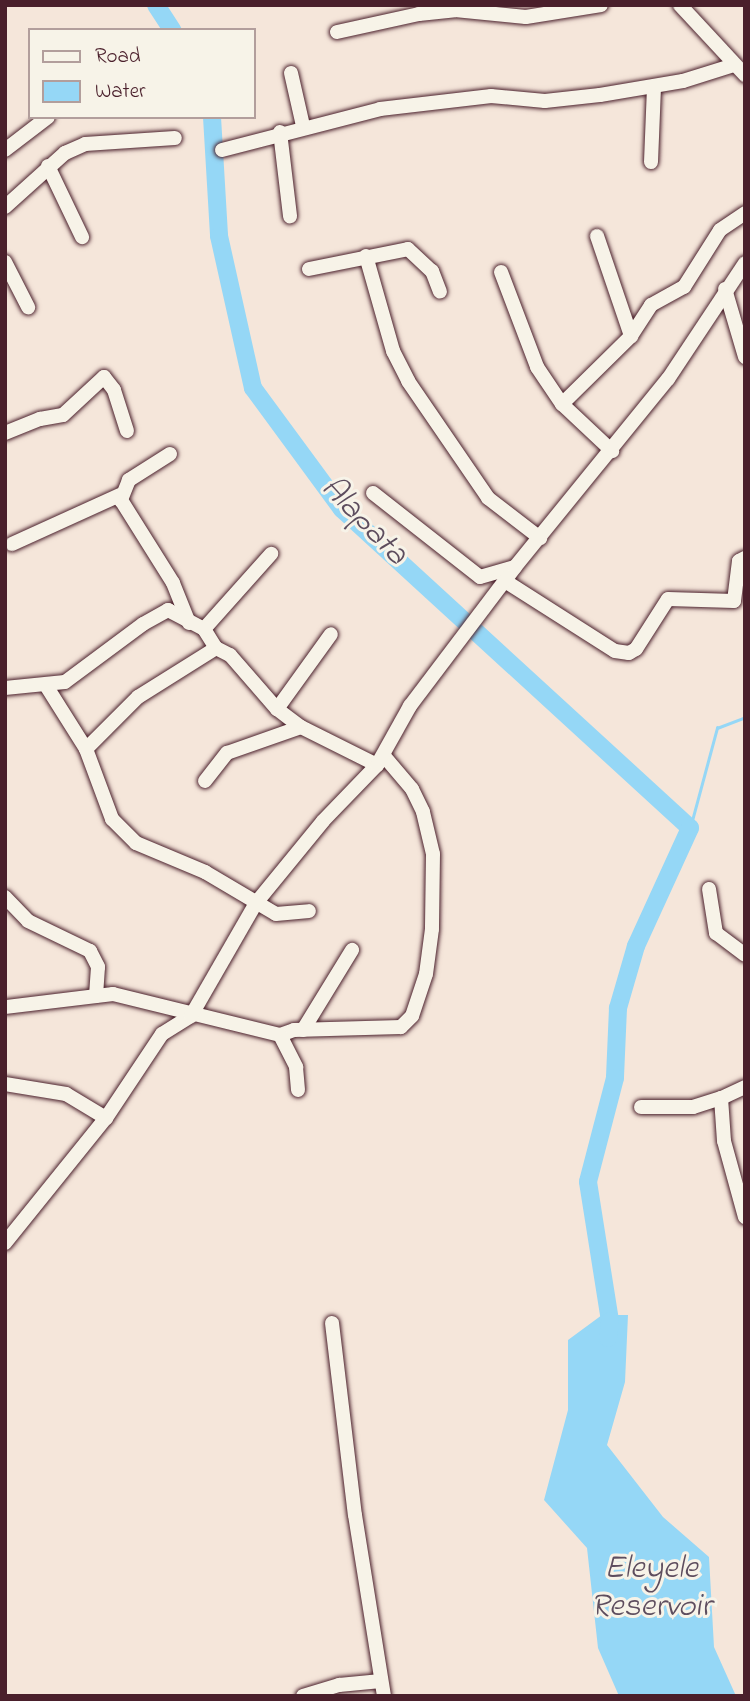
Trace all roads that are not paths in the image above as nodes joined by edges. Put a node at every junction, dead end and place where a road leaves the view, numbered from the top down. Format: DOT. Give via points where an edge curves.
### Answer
graph roads {
  1 [pos="601,5"];
  2 [pos="681,5"];
  3 [pos="337,32"];
  4 [pos="734,65"];
  5 [pos="290,73"];
  6 [pos="745,75"];
  7 [pos="654,87"];
  8 [pos="45,119"];
  9 [pos="303,126"];
  10 [pos="280,132"];
  11 [pos="175,138"];
  12 [pos="5,150"];
  13 [pos="222,150"];
  14 [pos="651,162"];
  15 [pos="48,166"];
  16 [pos="5,207"];
  17 [pos="745,213"];
  18 [pos="290,216"];
  19 [pos="597,236"];
  20 [pos="82,237"];
  21 [pos="366,257"];
  22 [pos="5,262"];
  23 [pos="745,263"];
  24 [pos="309,268"];
  25 [pos="501,272"];
  26 [pos="725,289"];
  27 [pos="440,292"];
  28 [pos="28,307"];
  29 [pos="631,336"];
  30 [pos="745,357"];
  31 [pos="562,404"];
  32 [pos="127,431"];
  33 [pos="5,433"];
  34 [pos="612,451"];
  35 [pos="170,454"];
  36 [pos="373,493"];
  37 [pos="121,495"];
  38 [pos="540,538"];
  39 [pos="12,544"];
  40 [pos="271,554"];
  41 [pos="745,558"];
  42 [pos="514,567"];
  43 [pos="505,581"];
  44 [pos="189,623"];
  45 [pos="204,629"];
  46 [pos="331,634"];
  47 [pos="216,648"];
  48 [pos="47,687"];
  49 [pos="5,688"];
  50 [pos="277,709"];
  51 [pos="300,727"];
  52 [pos="86,748"];
  53 [pos="377,765"];
  54 [pos="205,781"];
  55 [pos="709,889"];
  56 [pos="5,897"];
  57 [pos="256,903"];
  58 [pos="309,911"];
  59 [pos="352,950"];
  60 [pos="745,955"];
  61 [pos="96,996"];
  62 [pos="5,1007"];
  63 [pos="191,1016"];
  64 [pos="303,1030"];
  65 [pos="280,1035"];
  66 [pos="5,1084"];
  67 [pos="745,1087"];
  68 [pos="298,1090"];
  69 [pos="721,1098"];
  70 [pos="641,1107"];
  71 [pos="106,1118"];
  72 [pos="745,1217"];
  73 [pos="5,1243"];
  74 [pos="332,1323"];
  75 [pos="383,1688"];
  76 [pos="303,1696"];
  1 -- 3 [label="street" via="526,17 455,10 419,13"];
  2 -- 4 [label="street"];
  4 -- 6 [label="street"];
  4 -- 7 [label="street"];
  5 -- 9 [label="street"];
  7 -- 9 [label="street" via="545,101 491,96 380,109"];
  7 -- 14 [label="street"];
  8 -- 12 [label="street"];
  9 -- 10 [label="street"];
  10 -- 13 [label="street"];
  10 -- 18 [label="street"];
  11 -- 15 [label="street" via="85,144"];
  15 -- 16 [label="street"];
  15 -- 20 [label="street"];
  17 -- 29 [label="street" via="720,230 684,287 647,310"];
  19 -- 29 [label="street"];
  21 -- 24 [label="street"];
  21 -- 27 [label="street" via="408,249 432,271"];
  21 -- 38 [label="street" via="393,351 408,381 488,498"];
  22 -- 28 [label="street"];
  23 -- 26 [label="street"];
  25 -- 31 [label="street" via="537,367"];
  26 -- 30 [label="street"];
  26 -- 34 [label="street" via="686,355"];
  29 -- 31 [label="street"];
  31 -- 34 [label="street"];
  32 -- 33 [label="street" via="114,390 104,377 63,415"];
  34 -- 38 [label="street"];
  35 -- 37 [label="street" via="129,480"];
  36 -- 42 [label="street" via="480,577"];
  37 -- 39 [label="street"];
  37 -- 44 [label="street" via="151,554 173,583"];
  38 -- 42 [label="street"];
  40 -- 45 [label="street"];
  41 -- 43 [label="street" via="739,561 734,601 668,599 636,649 628,653 615,651"];
  42 -- 43 [label="street"];
  43 -- 53 [label="street" via="410,706"];
  44 -- 45 [label="street"];
  44 -- 48 [label="street" via="168,610 161,612 65,682"];
  45 -- 47 [label="street"];
  46 -- 50 [label="street"];
  47 -- 50 [label="street" via="230,655"];
  47 -- 52 [label="street" via="138,698"];
  48 -- 49 [label="street"];
  48 -- 52 [label="street"];
  50 -- 51 [label="street"];
  51 -- 53 [label="street"];
  51 -- 54 [label="street" via="228,753"];
  52 -- 57 [label="street" via="112,819 136,842 205,872"];
  53 -- 57 [label="street" via="323,821"];
  53 -- 64 [label="street" via="384,756 412,789 430,838 432,929 426,974 412,1016 401,1027"];
  55 -- 60 [label="street" via="716,933"];
  56 -- 61 [label="street" via="28,921 90,951 98,967"];
  57 -- 58 [label="street" via="276,914"];
  57 -- 63 [label="street"];
  59 -- 64 [label="street"];
  61 -- 62 [label="street"];
  61 -- 63 [label="street" via="139,998"];
  63 -- 65 [label="street"];
  63 -- 71 [label="street" via="162,1034"];
  64 -- 65 [label="street"];
  65 -- 68 [label="street" via="296,1067"];
  66 -- 71 [label="street" via="66,1094"];
  67 -- 69 [label="street"];
  69 -- 70 [label="street" via="694,1107"];
  69 -- 72 [label="street" via="724,1141"];
  71 -- 73 [label="street"];
  74 -- 75 [label="street"];
  75 -- 76 [label="street" via="339,1685"];
}
